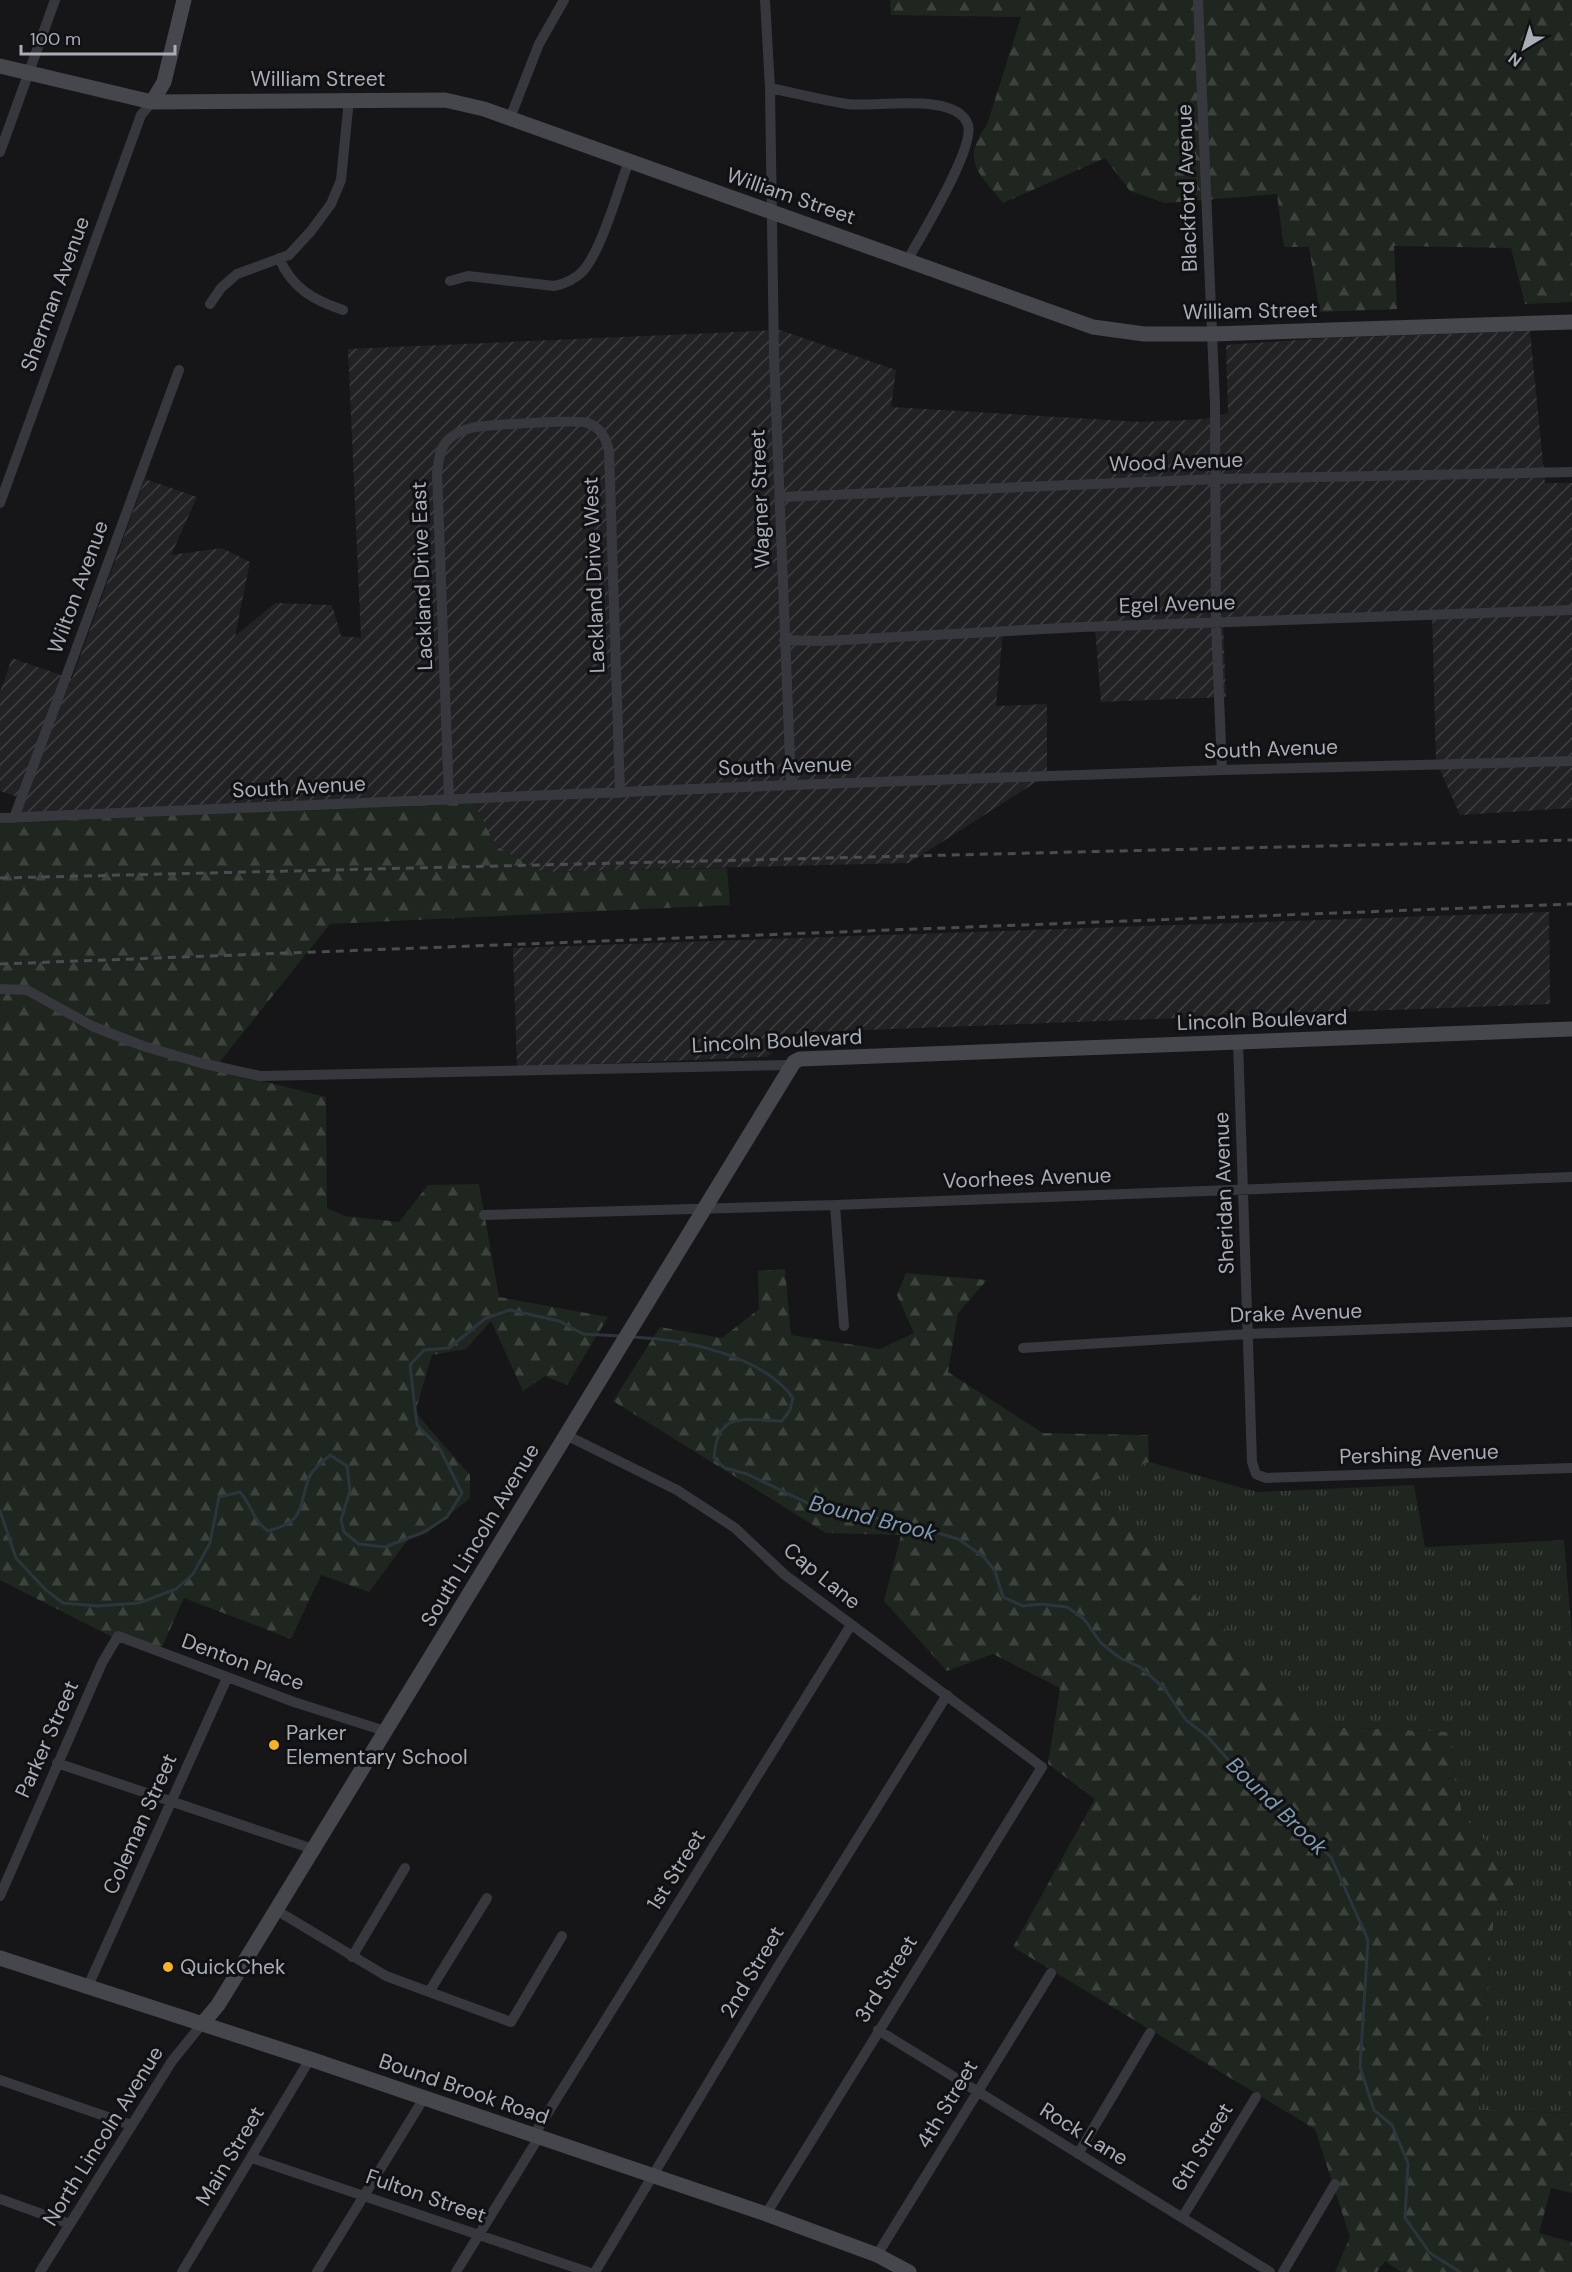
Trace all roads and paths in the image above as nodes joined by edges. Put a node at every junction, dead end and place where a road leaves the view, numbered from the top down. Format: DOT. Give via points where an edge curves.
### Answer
graph roads {
  1 [pos="55,0"];
  2 [pos="184,0"];
  3 [pos="564,0"];
  4 [pos="765,0"];
  5 [pos="1198,0"];
  6 [pos="0,66"];
  7 [pos="28,73"];
  8 [pos="770,88"];
  9 [pos="349,99"];
  10 [pos="152,102"];
  11 [pos="510,118"];
  12 [pos="0,152"];
  13 [pos="629,161"];
  14 [pos="771,211"];
  15 [pos="279,258"];
  16 [pos="908,259"];
  17 [pos="450,281"];
  18 [pos="210,304"];
  19 [pos="343,310"];
  20 [pos="1572,322"];
  21 [pos="1212,334"];
  22 [pos="179,370"];
  23 [pos="530,424"];
  24 [pos="1572,472"];
  25 [pos="1217,479"];
  26 [pos="1,497"];
  27 [pos="781,497"];
  28 [pos="1572,610"];
  29 [pos="1216,622"];
  30 [pos="784,640"];
  31 [pos="1572,761"];
  32 [pos="1222,770"];
  33 [pos="791,785"];
  34 [pos="620,793"];
  35 [pos="449,800"];
  36 [pos="0,818"];
  37 [pos="14,818"];
  38 [pos="0,989"];
  39 [pos="1572,1029"];
  40 [pos="1238,1041"];
  41 [pos="791,1065"];
  42 [pos="1572,1177"];
  43 [pos="1244,1191"];
  44 [pos="835,1205"];
  45 [pos="703,1209"];
  46 [pos="484,1215"];
  47 [pos="1572,1322"];
  48 [pos="844,1326"];
  49 [pos="1248,1334"];
  50 [pos="1023,1348"];
  51 [pos="566,1435"];
  52 [pos="1572,1468"];
  53 [pos="1266,1478"];
  54 [pos="851,1625"];
  55 [pos="102,1663"];
  56 [pos="227,1678"];
  57 [pos="947,1695"];
  58 [pos="385,1731"];
  59 [pos="57,1763"];
  60 [pos="1042,1767"];
  61 [pos="173,1802"];
  62 [pos="313,1849"];
  63 [pos="405,1868"];
  64 [pos="0,1896"];
  65 [pos="487,1898"];
  66 [pos="276,1910"];
  67 [pos="562,1936"];
  68 [pos="352,1957"];
  69 [pos="0,1958"];
  70 [pos="1051,1973"];
  71 [pos="88,1986"];
  72 [pos="429,1992"];
  73 [pos="202,2024"];
  74 [pos="878,2030"];
  75 [pos="1150,2033"];
  76 [pos="310,2060"];
  77 [pos="0,2080"];
  78 [pos="978,2091"];
  79 [pos="1256,2097"];
  80 [pos="424,2098"];
  81 [pos="131,2125"];
  82 [pos="536,2136"];
  83 [pos="1078,2154"];
  84 [pos="252,2158"];
  85 [pos="652,2175"];
  86 [pos="1335,2184"];
  87 [pos="364,2196"];
  88 [pos="0,2199"];
  89 [pos="766,2214"];
  90 [pos="1182,2218"];
  91 [pos="70,2224"];
  92 [pos="479,2235"];
  93 [pos="877,2255"];
  94 [pos="40,2272"];
  95 [pos="182,2272"];
  96 [pos="317,2272"];
  97 [pos="456,2272"];
  98 [pos="588,2272"];
  99 [pos="595,2272"];
  100 [pos="909,2272"];
  101 [pos="1270,2272"];
  102 [pos="1283,2272"];
  1 -- 7 [label="street"];
  2 -- 10 [label="main road" via="164,82"];
  3 -- 11 [label="street" via="539,44"];
  4 -- 8 [label="street, Wagner Street"];
  5 -- 21 [label="street, Blackford Avenue"];
  6 -- 7 [label="main road, William Street"];
  7 -- 10 [label="main road, William Street"];
  7 -- 12 [label="street"];
  8 -- 14 [label="street, Wagner Street"];
  8 -- 16 [label="street" via="847,104 930,103 951,110 969,126 957,168"];
  9 -- 10 [label="main road, William Street"];
  9 -- 11 [label="main road, William Street" via="445,100"];
  9 -- 15 [label="street" via="341,180 331,204 289,255"];
  10 -- 26 [label="street, Sherman Avenue" via="141,115"];
  11 -- 13 [label="main road, William Street"];
  13 -- 14 [label="main road, William Street"];
  13 -- 17 [label="street" via="590,261 578,276 554,286 468,276"];
  14 -- 16 [label="main road, William Street"];
  14 -- 27 [label="street, Wagner Street"];
  15 -- 18 [label="street" via="237,274"];
  15 -- 19 [label="street" via="286,274 302,291 318,302"];
  16 -- 21 [label="main road, William Street" via="1093,327 1144,334"];
  20 -- 21 [label="main road, William Street"];
  21 -- 25 [label="street, Blackford Avenue"];
  22 -- 37 [label="street, Wilton Avenue"];
  23 -- 34 [label="street, Lackland Drive West" via="586,422 606,438"];
  23 -- 35 [label="street, Lackland Drive East" via="458,432 440,454 437,471"];
  24 -- 25 [label="street, Wood Avenue"];
  25 -- 27 [label="street, Wood Avenue"];
  25 -- 29 [label="street, Blackford Avenue"];
  27 -- 30 [label="street, Wagner Street"];
  28 -- 29 [label="street, Egel Avenue"];
  29 -- 30 [label="street, Egel Avenue"];
  29 -- 32 [label="street, Blackford Avenue"];
  30 -- 33 [label="street, Wagner Street"];
  31 -- 32 [label="street, South Avenue"];
  32 -- 33 [label="street, South Avenue"];
  33 -- 34 [label="street, South Avenue"];
  34 -- 35 [label="street, South Avenue"];
  35 -- 37 [label="street, South Avenue"];
  36 -- 37 [label="street, South Avenue"];
  38 -- 41 [label="street, Lincoln Boulevard" via="27,990 92,1026 143,1046 260,1076"];
  39 -- 40 [label="main road, Lincoln Boulevard"];
  40 -- 41 [label="main road, Lincoln Boulevard" via="800,1059"];
  40 -- 43 [label="street, Sheridan Avenue"];
  41 -- 45 [label="main road, South Lincoln Avenue"];
  42 -- 43 [label="street, Voorhees Avenue"];
  43 -- 44 [label="street, Voorhees Avenue"];
  43 -- 49 [label="street, Sheridan Avenue"];
  44 -- 45 [label="street, Voorhees Avenue"];
  44 -- 48 [label="street"];
  45 -- 46 [label="street, Voorhees Avenue"];
  45 -- 51 [label="main road, South Lincoln Avenue"];
  47 -- 49 [label="street, Drake Avenue"];
  49 -- 50 [label="street, Drake Avenue"];
  49 -- 53 [label="street, Sheridan Avenue" via="1252,1462 1256,1474"];
  51 -- 54 [label="street, Cap Lane" via="677,1490 735,1528 784,1575"];
  51 -- 58 [label="main road, South Lincoln Avenue"];
  52 -- 53 [label="street, Pershing Avenue"];
  54 -- 57 [label="street, Cap Lane"];
  54 -- 82 [label="street, 1st Street"];
  55 -- 56 [label="street, Denton Place" via="118,1636"];
  55 -- 59 [label="street, Parker Street"];
  56 -- 58 [label="street, Denton Place"];
  56 -- 61 [label="street, Coleman Street"];
  57 -- 60 [label="street, Cap Lane"];
  57 -- 85 [label="street, 2nd Street"];
  58 -- 62 [label="main road, South Lincoln Avenue"];
  59 -- 61 [label="street"];
  59 -- 64 [label="street, Parker Street"];
  60 -- 74 [label="street, 3rd Street"];
  61 -- 62 [label="street"];
  61 -- 71 [label="street, Coleman Street"];
  62 -- 66 [label="main road, South Lincoln Avenue"];
  63 -- 68 [label="street"];
  65 -- 72 [label="street"];
  66 -- 68 [label="street"];
  66 -- 73 [label="main road, South Lincoln Avenue" via="218,2005"];
  67 -- 72 [label="street" via="511,2022"];
  68 -- 72 [label="street" via="386,1976"];
  69 -- 71 [label="main road, Bound Brook Road"];
  70 -- 78 [label="street, 4th Street"];
  71 -- 73 [label="main road, Bound Brook Road"];
  73 -- 76 [label="main road, Bound Brook Road"];
  73 -- 81 [label="street, North Lincoln Avenue" via="172,2061"];
  74 -- 78 [label="street, Rock Lane"];
  74 -- 89 [label="street, 3rd Street"];
  75 -- 83 [label="street"];
  76 -- 80 [label="main road, Bound Brook Road"];
  76 -- 84 [label="street, Main Street"];
  77 -- 81 [label="street"];
  78 -- 83 [label="street, Rock Lane"];
  78 -- 93 [label="street, 4th Street"];
  79 -- 90 [label="street, 6th Street"];
  80 -- 82 [label="main road, Bound Brook Road"];
  80 -- 87 [label="street"];
  81 -- 91 [label="street, North Lincoln Avenue"];
  82 -- 85 [label="main road, Bound Brook Road"];
  82 -- 92 [label="street, 1st Street"];
  83 -- 90 [label="street, Rock Lane"];
  84 -- 87 [label="street, Fulton Street"];
  84 -- 95 [label="street, Main Street"];
  85 -- 89 [label="main road, Bound Brook Road"];
  85 -- 99 [label="street, 2nd Street"];
  86 -- 102 [label="street"];
  87 -- 92 [label="street, Fulton Street"];
  87 -- 96 [label="street"];
  88 -- 91 [label="street"];
  89 -- 93 [label="main road, Bound Brook Road"];
  90 -- 101 [label="street, Rock Lane"];
  91 -- 94 [label="street, North Lincoln Avenue"];
  92 -- 97 [label="street, 1st Street"];
  92 -- 98 [label="street, Fulton Street"];
  93 -- 100 [label="main road, Bound Brook Road"];
}
